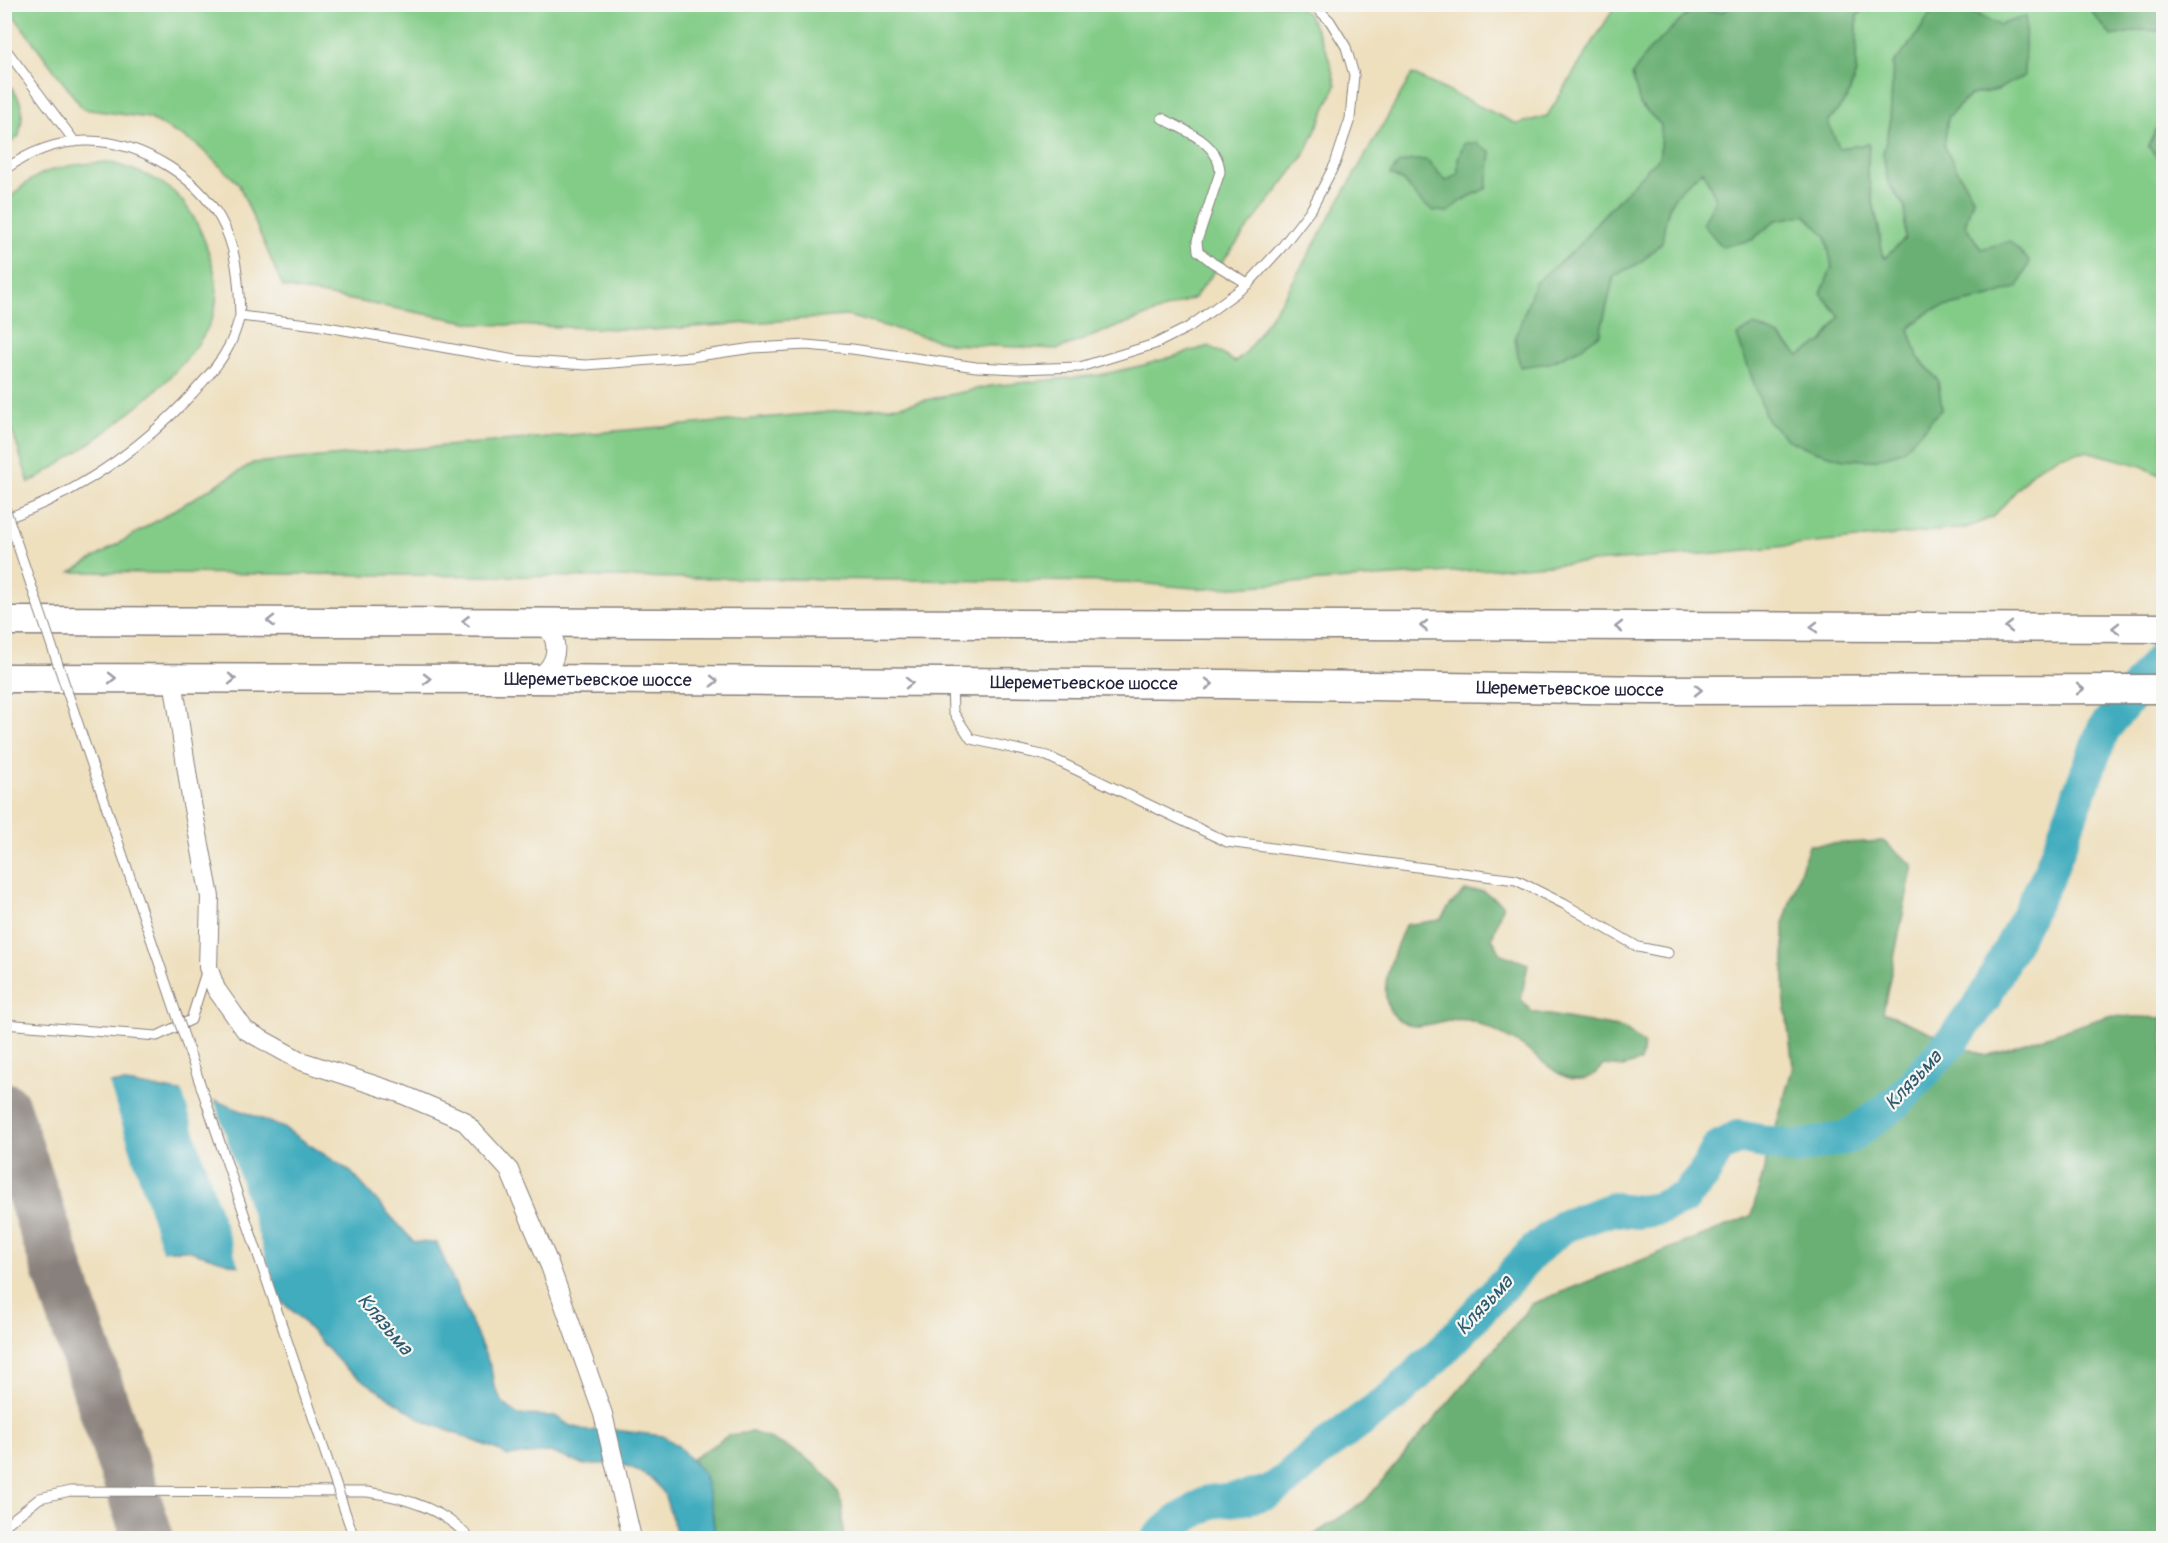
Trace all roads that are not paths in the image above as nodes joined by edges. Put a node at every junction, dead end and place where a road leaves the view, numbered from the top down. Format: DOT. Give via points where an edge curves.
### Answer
graph roads {
  1 [pos="1313,4"];
  2 [pos="4,47"];
  3 [pos="1162,118"];
  4 [pos="75,142"];
  5 [pos="4,170"];
  6 [pos="1248,284"];
  7 [pos="240,316"];
  8 [pos="4,505"];
  9 [pos="4,519"];
  10 [pos="4,621"];
  11 [pos="525,621"];
  12 [pos="2163,628"];
  13 [pos="4,678"];
  14 [pos="173,679"];
  15 [pos="529,679"];
  16 [pos="952,683"];
  17 [pos="2163,689"];
  18 [pos="1668,953"];
  19 [pos="208,967"];
  20 [pos="4,1024"];
  21 [pos="4,1526"];
  22 [pos="354,1539"];
  23 [pos="469,1539"];
  24 [pos="632,1539"];
  1 -- 6 [label="lane" via="1330,21 1346,47 1354,75 1350,118 1335,164 1312,208"];
  2 -- 4 [label="lane"];
  3 -- 6 [label="lane" via="1215,151 1220,172 1197,242 1198,251"];
  4 -- 5 [label="lane" via="50,146"];
  4 -- 7 [label="lane" via="102,141 151,155 185,177 205,198 230,241"];
  6 -- 7 [label="lane" via="1189,327 1155,344 1080,367 976,368 806,345 586,365 515,360 316,325"];
  7 -- 9 [label="lane" via="230,345 216,367 175,413 119,461 55,498"];
  8 -- 22 [label="lane, bridge"];
  11 -- 10 [label="main road, one-way"];
  12 -- 11 [label="main road, one-way"];
  11 -- 15 [label="street" via="549,630 556,648 551,666 542,675"];
  13 -- 14 [label="main road, Шереметьевское шоссе, one-way"];
  14 -- 15 [label="main road, Шереметьевское шоссе, one-way"];
  14 -- 19 [label="street" via="210,897"];
  15 -- 16 [label="main road, Шереметьевское шоссе, one-way"];
  16 -- 17 [label="main road, Шереметьевское шоссе, one-way" via="1653,690"];
  16 -- 18 [label="lane" via="953,712 971,739 1047,756 1227,842 1516,880 1638,947"];
  19 -- 20 [label="lane" via="191,1020 157,1036"];
  19 -- 24 [label="street" via="216,989 245,1030 302,1061 399,1093 463,1120 509,1170 550,1266 603,1414"];
  21 -- 23 [label="lane" via="40,1498 70,1491 367,1492 430,1509 448,1519"];
}
